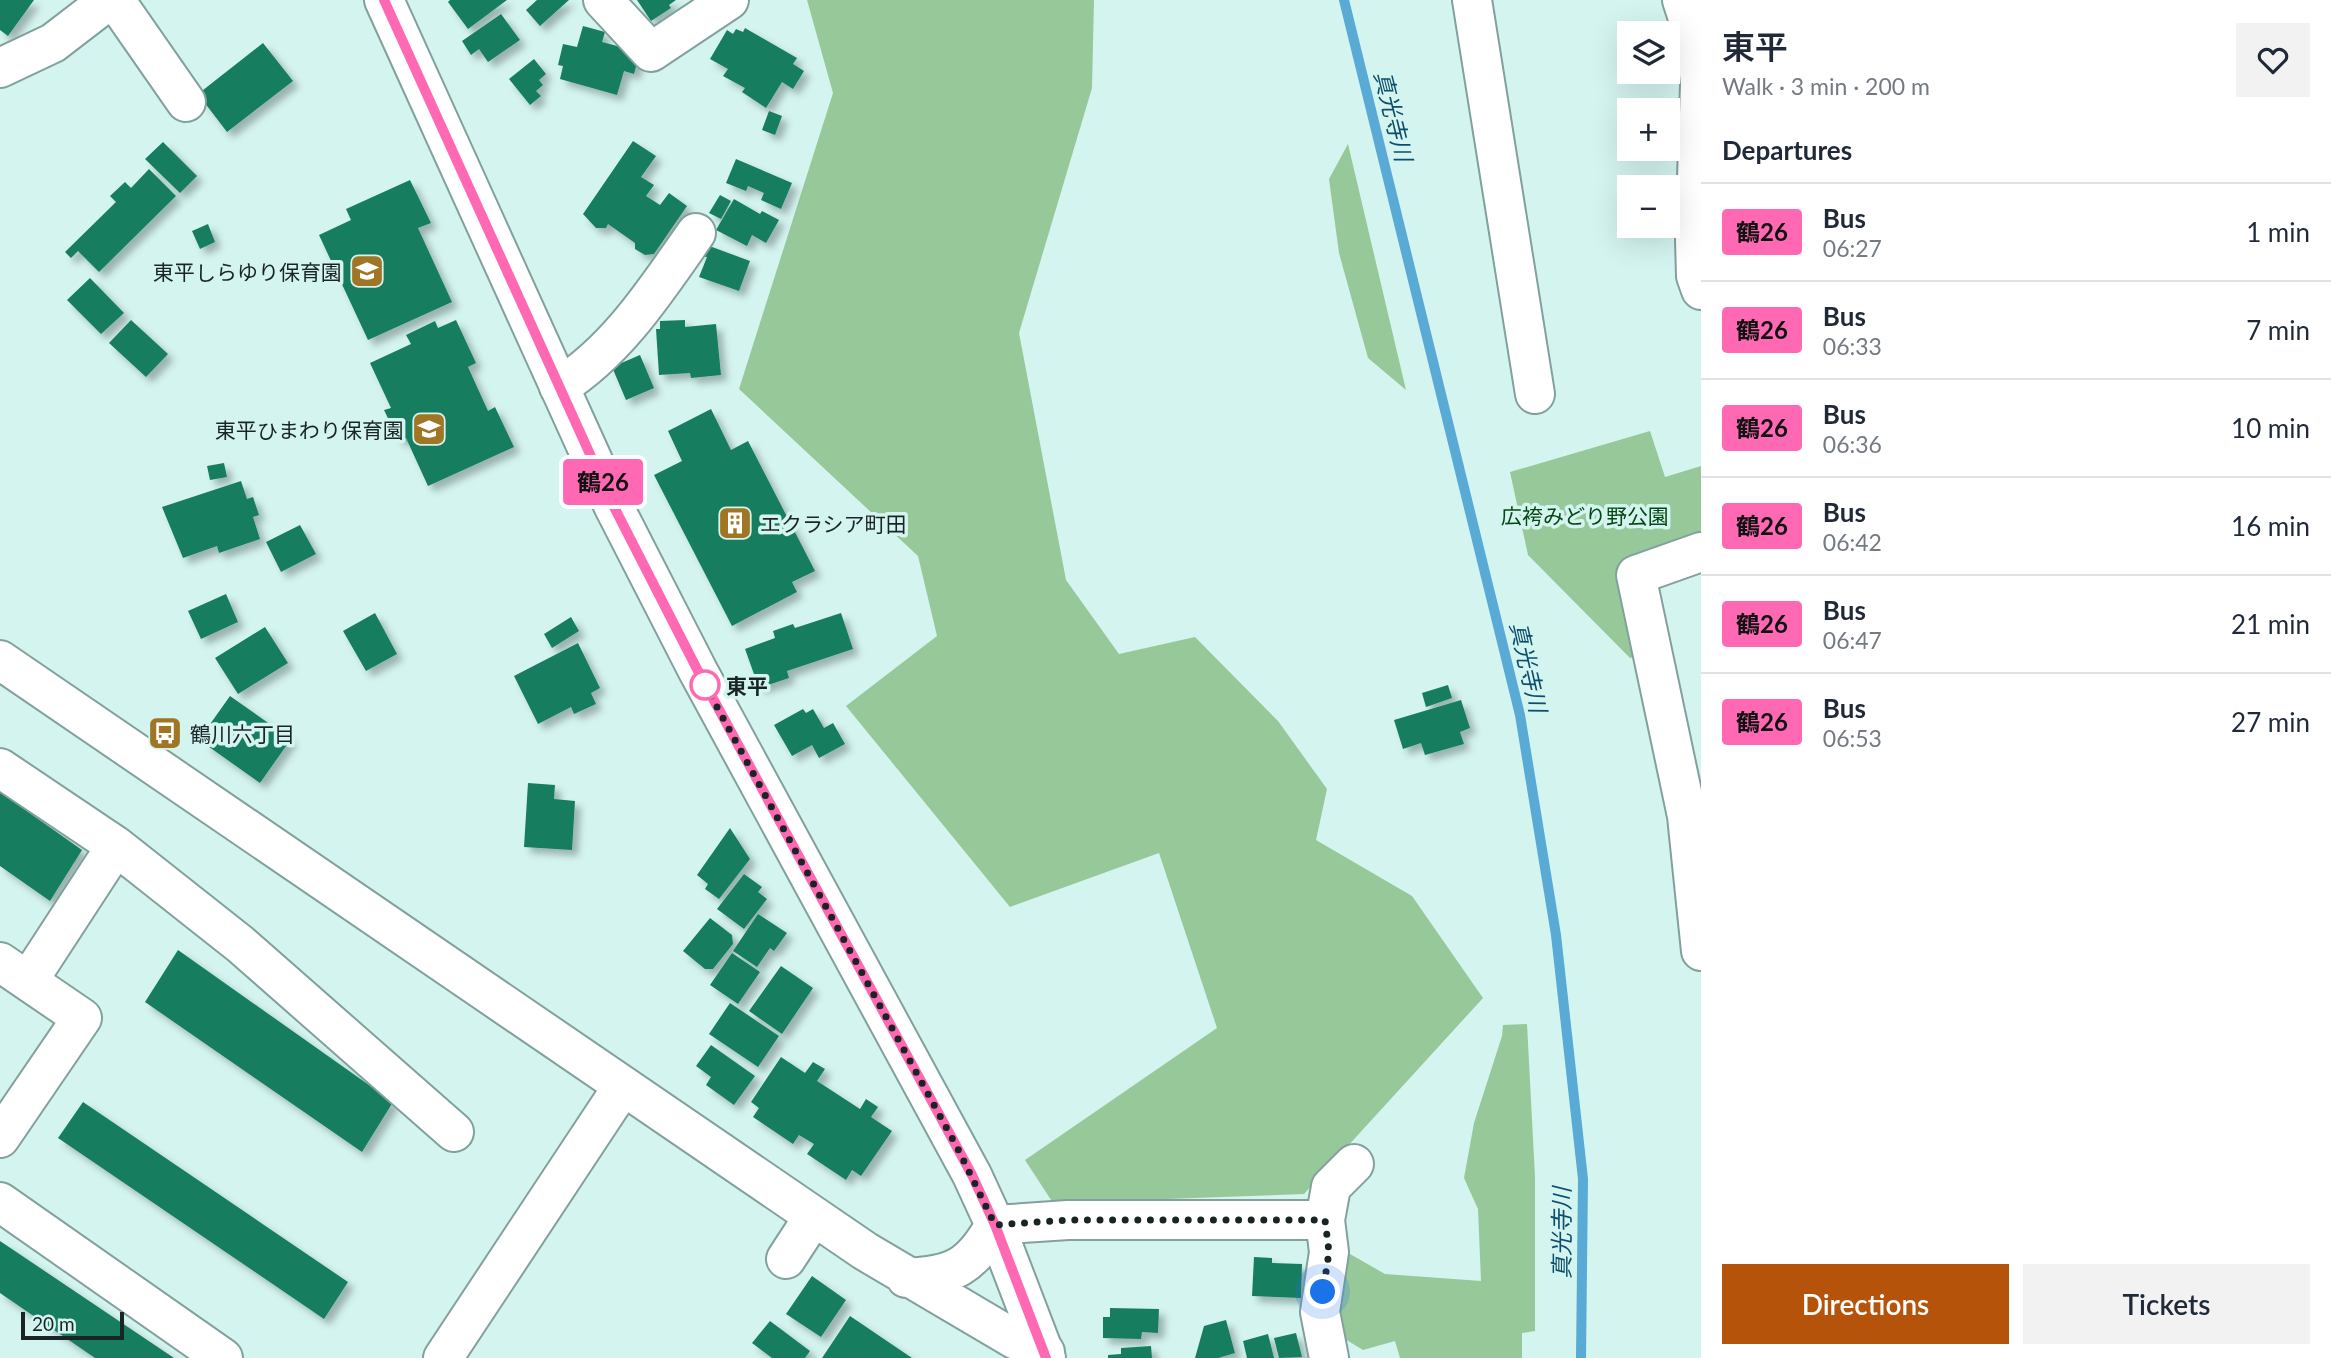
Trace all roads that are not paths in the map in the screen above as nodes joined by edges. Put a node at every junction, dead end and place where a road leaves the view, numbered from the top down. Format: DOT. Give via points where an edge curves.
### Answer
graph roads {
  1 [pos="109,0"];
  2 [pos="115,0"];
  3 [pos="603,0"];
  4 [pos="729,0"];
  5 [pos="1472,0"];
  6 [pos="1682,0"];
  7 [pos="388,2"];
  8 [pos="0,68"];
  9 [pos="186,102"];
  10 [pos="696,233"];
  11 [pos="1701,290"];
  12 [pos="559,387"];
  13 [pos="1535,394"];
  14 [pos="1701,552"];
  15 [pos="0,660"];
  16 [pos="0,768"];
  17 [pos="116,846"];
  18 [pos="1701,951"];
  19 [pos="14,971"];
  20 [pos="623,1086"];
  21 [pos="454,1132"];
  22 [pos="0,1138"];
  23 [pos="1354,1164"];
  24 [pos="0,1202"];
  25 [pos="814,1216"];
  26 [pos="1325,1220"];
  27 [pos="995,1225"];
  28 [pos="786,1259"];
  29 [pos="906,1278"];
  30 [pos="1046,1355"];
  31 [pos="223,1358"];
  32 [pos="443,1358"];
  33 [pos="1329,1358"];
  1 -- 8 [label="street" via="53,43"];
  2 -- 9 [label="street"];
  3 -- 4 [label="street" via="651,52"];
  5 -- 13 [label="street"];
  6 -- 11 [label="street" via="1696,43 1700,85 1695,240"];
  7 -- 12 [label="street"];
  10 -- 12 [label="street" via="639,312 587,369"];
  12 -- 27 [label="street" via="698,671"];
  14 -- 18 [label="street" via="1636,575 1687,816"];
  15 -- 20 [label="street"];
  16 -- 17 [label="street"];
  17 -- 19 [label="street"];
  17 -- 21 [label="street" via="240,944"];
  19 -- 22 [label="street" via="82,1018"];
  20 -- 25 [label="street"];
  20 -- 32 [label="street"];
  23 -- 26 [label="street" via="1331,1187"];
  24 -- 31 [label="street"];
  25 -- 28 [label="street"];
  25 -- 29 [label="street"];
  26 -- 27 [label="street" via="1068,1220"];
  26 -- 33 [label="street" via="1329,1252 1321,1312"];
  27 -- 29 [label="street" via="982,1248 963,1266 933,1277"];
  27 -- 30 [label="street"];
  29 -- 30 [label="street"];
}
